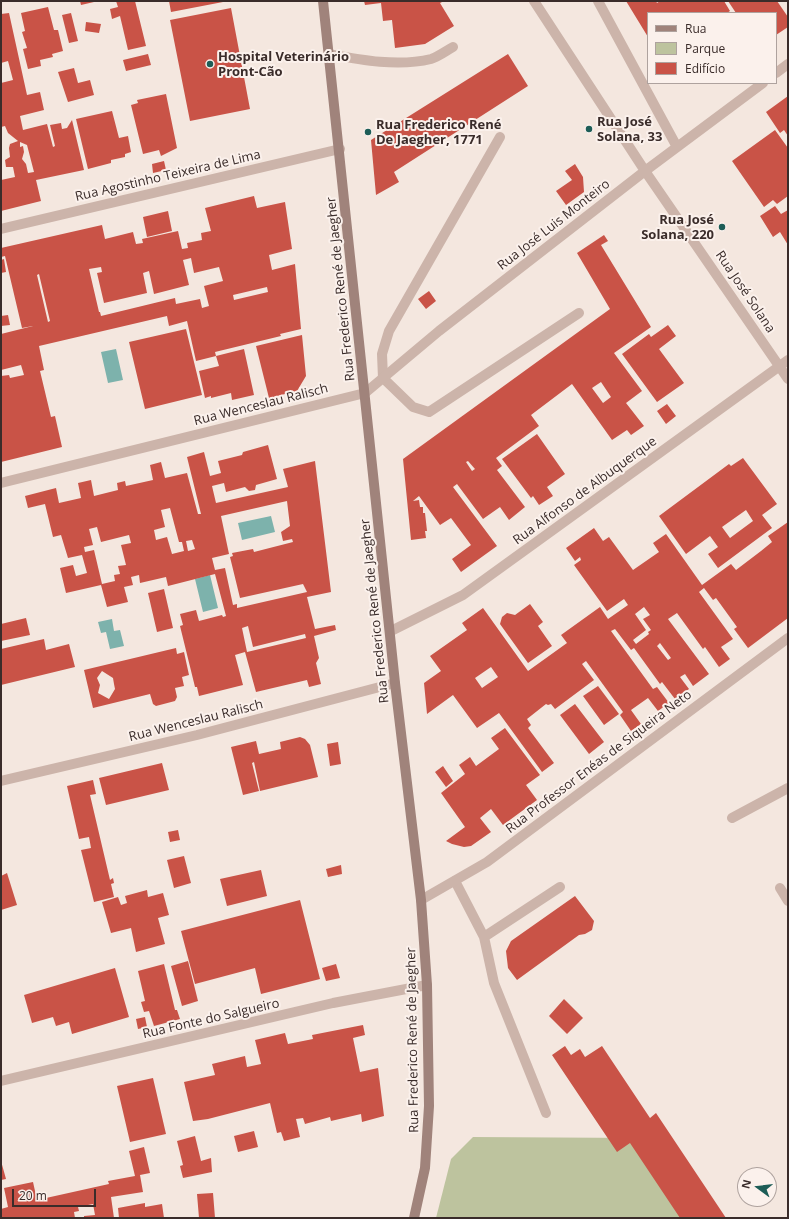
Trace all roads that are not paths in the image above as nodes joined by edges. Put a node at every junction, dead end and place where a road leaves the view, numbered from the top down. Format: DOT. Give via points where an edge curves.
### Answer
graph roads {
  1 [pos="323,1"];
  2 [pos="534,1"];
  3 [pos="598,1"];
  4 [pos="453,47"];
  5 [pos="328,54"];
  6 [pos="788,64"];
  7 [pos="777,72"];
  8 [pos="762,84"];
  9 [pos="500,137"];
  10 [pos="677,147"];
  11 [pos="340,150"];
  12 [pos="645,171"];
  13 [pos="1,229"];
  14 [pos="579,313"];
  15 [pos="788,360"];
  16 [pos="779,366"];
  17 [pos="383,378"];
  18 [pos="788,379"];
  19 [pos="365,393"];
  20 [pos="1,483"];
  21 [pos="391,631"];
  22 [pos="788,638"];
  23 [pos="396,683"];
  24 [pos="1,781"];
  25 [pos="788,788"];
  26 [pos="732,818"];
  27 [pos="455,881"];
  28 [pos="560,887"];
  29 [pos="780,888"];
  30 [pos="421,900"];
  31 [pos="788,901"];
  32 [pos="484,937"];
  33 [pos="428,985"];
  34 [pos="1,1081"];
  35 [pos="546,1113"];
  36 [pos="414,1218"];
  1 -- 5 [label="main road, Rua Frederico René de Jaegher"];
  2 -- 12 [label="street, Rua José Solana"];
  3 -- 10 [label="street"];
  4 -- 5 [label="street" via="432,59 403,62"];
  5 -- 11 [label="main road, Rua Frederico René de Jaegher"];
  6 -- 7 [label="street"];
  8 -- 10 [label="street, Rua José Luis Monteiro"];
  9 -- 17 [label="street" via="389,331 382,354"];
  10 -- 12 [label="street, Rua José Luis Monteiro"];
  11 -- 13 [label="street, Rua Agostinho Teixeira de Lima"];
  11 -- 19 [label="main road, Rua Frederico René de Jaegher"];
  12 -- 16 [label="street, Rua José Solana"];
  12 -- 17 [label="street, Rua José Luis Monteiro" via="439,331"];
  14 -- 17 [label="street" via="429,412 412,407"];
  15 -- 16 [label="street, Rua Alfonso de Albuquerque"];
  16 -- 18 [label="street, Rua José Solana"];
  16 -- 21 [label="street, Rua Alfonso de Albuquerque" via="463,595"];
  17 -- 19 [label="street, Rua José Luis Monteiro"];
  19 -- 20 [label="street, Rua Wenceslau Ralisch"];
  19 -- 21 [label="main road, Rua Frederico René de Jaegher"];
  21 -- 23 [label="main road, Rua Frederico René de Jaegher"];
  22 -- 27 [label="street, Rua Professor Enéas de Siqueira Neto" via="487,862"];
  23 -- 24 [label="street, Rua Wenceslau Ralisch" via="197,735"];
  23 -- 30 [label="main road, Rua Frederico René de Jaegher"];
  25 -- 26 [label="street"];
  27 -- 30 [label="street, Rua Professor Enéas de Siqueira Neto"];
  27 -- 32 [label="street"];
  28 -- 32 [label="street"];
  29 -- 31 [label="street"];
  30 -- 33 [label="main road, Rua Frederico René de Jaegher"];
  32 -- 35 [label="street" via="494,983"];
  33 -- 34 [label="street, Rua Fonte do Salgueiro" via="333,1003"];
  33 -- 36 [label="main road, Rua Frederico René de Jaegher" via="429,1114 425,1168"];
}
